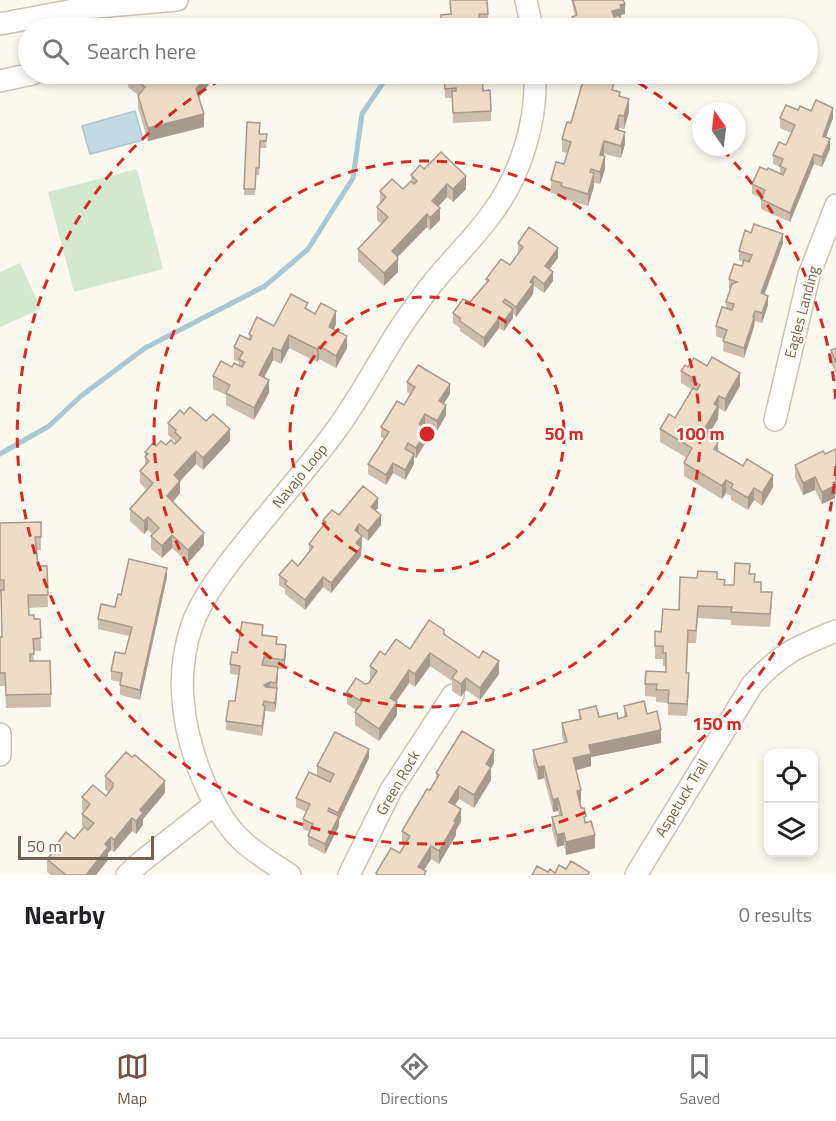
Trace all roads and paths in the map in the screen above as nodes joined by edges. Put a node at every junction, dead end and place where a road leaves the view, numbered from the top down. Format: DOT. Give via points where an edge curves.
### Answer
graph roads {
  1 [pos="177,0"];
  2 [pos="526,0"];
  3 [pos="86,18"];
  4 [pos="530,18"];
  5 [pos="18,23"];
  6 [pos="0,24"];
  7 [pos="18,77"];
  8 [pos="0,81"];
  9 [pos="535,84"];
  10 [pos="836,205"];
  11 [pos="775,420"];
  12 [pos="836,631"];
  13 [pos="453,695"];
  14 [pos="0,734"];
  15 [pos="0,755"];
  16 [pos="215,804"];
  17 [pos="128,875"];
  18 [pos="290,875"];
  19 [pos="349,875"];
  20 [pos="636,875"];
  1 -- 3 [label="street"];
  2 -- 4 [label="street"];
  5 -- 6 [label="street"];
  7 -- 8 [label="street"];
  9 -- 16 [label="street, Navajo Loop" via="527,142 491,215 430,286 342,422 226,567 199,608 186,650 183,700 192,745"];
  10 -- 11 [label="street, Eagles Landing" via="809,275"];
  12 -- 20 [label="street, Aspetuck Trail" via="787,652 752,686"];
  13 -- 19 [label="street, Green Rock" via="391,790"];
  14 -- 15 [label="street"];
  16 -- 17 [label="street"];
  16 -- 18 [label="street, Navajo Loop" via="240,839"];
}
